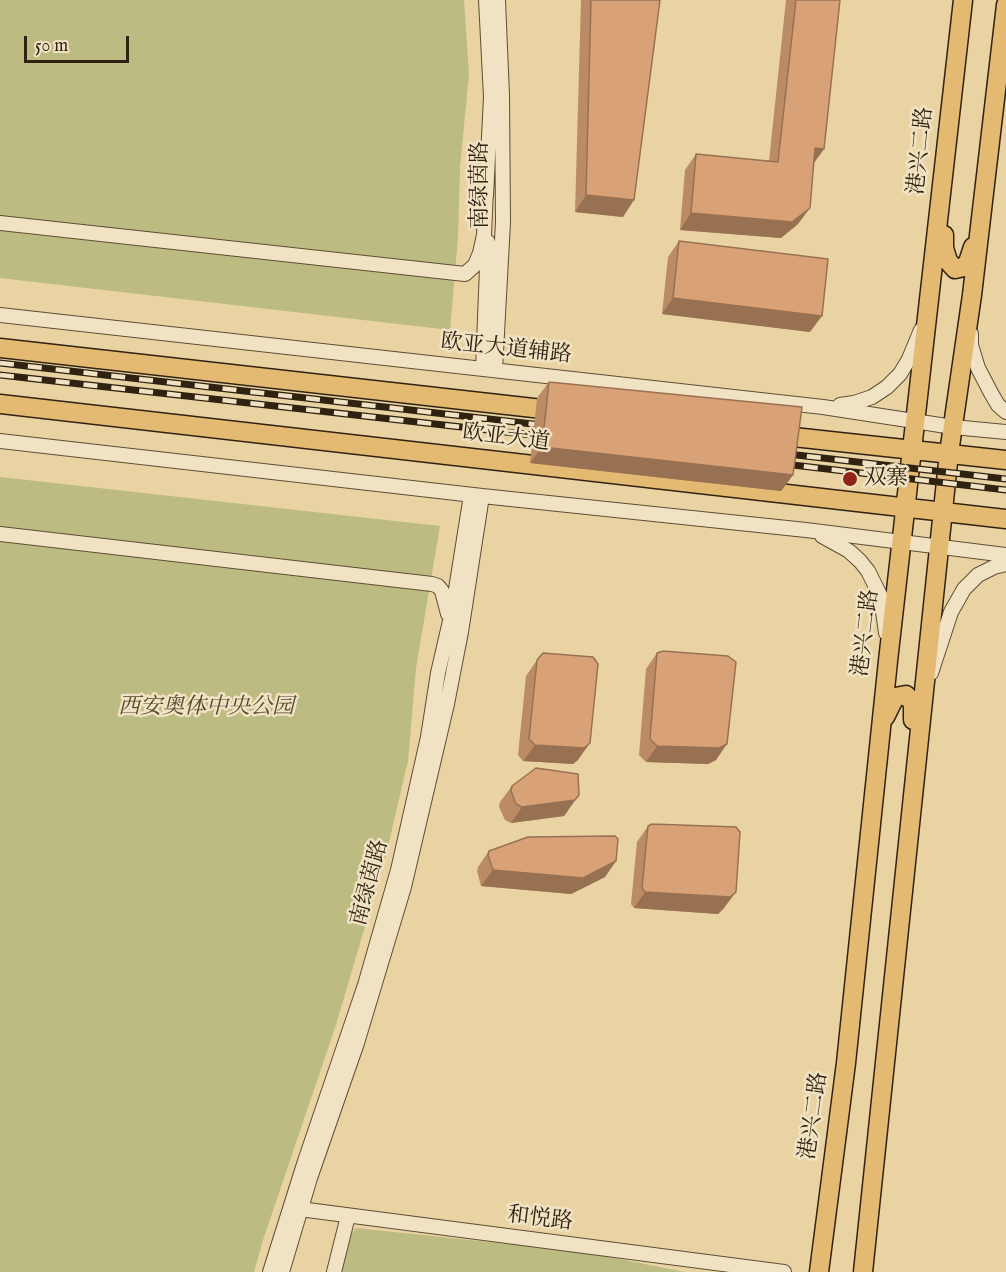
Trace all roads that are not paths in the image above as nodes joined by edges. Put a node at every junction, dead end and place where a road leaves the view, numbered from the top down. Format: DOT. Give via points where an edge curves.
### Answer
graph roads {
  1 [pos="486,0"];
  2 [pos="498,0"];
  3 [pos="963,0"];
  4 [pos="1006,5"];
  5 [pos="945,167"];
  6 [pos="985,186"];
  7 [pos="486,189"];
  8 [pos="0,223"];
  9 [pos="931,290"];
  10 [pos="972,295"];
  11 [pos="0,315"];
  12 [pos="0,348"];
  13 [pos="489,370"];
  14 [pos="0,404"];
  15 [pos="823,407"];
  16 [pos="1006,412"];
  17 [pos="576,413"];
  18 [pos="916,421"];
  19 [pos="953,427"];
  20 [pos="1006,432"];
  21 [pos="763,434"];
  22 [pos="0,441"];
  23 [pos="913,449"];
  24 [pos="949,453"];
  25 [pos="1006,460"];
  26 [pos="476,495"];
  27 [pos="906,508"];
  28 [pos="944,512"];
  29 [pos="1006,519"];
  30 [pos="806,530"];
  31 [pos="0,534"];
  32 [pos="902,543"];
  33 [pos="939,548"];
  34 [pos="1006,555"];
  35 [pos="1006,564"];
  36 [pos="445,644"];
  37 [pos="888,661"];
  38 [pos="922,704"];
  39 [pos="881,732"];
  40 [pos="915,776"];
  41 [pos="295,1209"];
  42 [pos="348,1216"];
  43 [pos="270,1272"];
  44 [pos="282,1272"];
  45 [pos="334,1272"];
  46 [pos="784,1272"];
  47 [pos="819,1272"];
  48 [pos="863,1272"];
  1 -- 7 [label="street, 南绿茵路" via="491,97"];
  2 -- 13 [label="street, 南绿茵路" via="503,222"];
  3 -- 5 [label="main road, 港兴二路"];
  4 -- 6 [label="main road"];
  5 -- 6 [label="main road" via="944,248 955,268 968,262"];
  5 -- 9 [label="main road, 港兴二路"];
  6 -- 10 [label="main road"];
  7 -- 8 [label="street" via="480,253 465,274"];
  7 -- 13 [label="street, 南绿茵路"];
  9 -- 15 [label="street" via="917,341 900,374 872,397"];
  9 -- 18 [label="main road, 港兴二路"];
  10 -- 16 [label="street" via="971,345 987,388"];
  10 -- 19 [label="main road"];
  11 -- 13 [label="street, 欧亚大道辅路"];
  12 -- 17 [label="main road, 欧亚大道"];
  13 -- 15 [label="street, 欧亚大道辅路"];
  14 -- 27 [label="main road, 欧亚大道"];
  15 -- 18 [label="street, 欧亚大道辅路"];
  18 -- 19 [label="street, 欧亚大道辅路"];
  18 -- 23 [label="main road, 港兴二路"];
  19 -- 20 [label="street, 欧亚大道辅路"];
  19 -- 24 [label="main road"];
  21 -- 23 [label="main road"];
  22 -- 26 [label="street"];
  23 -- 24 [label="main road"];
  23 -- 27 [label="main road, 港兴二路"];
  24 -- 25 [label="main road"];
  24 -- 28 [label="main road"];
  26 -- 30 [label="street"];
  26 -- 36 [label="street, 南绿茵路"];
  26 -- 41 [label="street, 南绿茵路" via="461,632 404,887 357,1043"];
  27 -- 28 [label="main road, 欧亚大道"];
  27 -- 32 [label="main road, 港兴二路"];
  28 -- 29 [label="main road, 欧亚大道"];
  28 -- 33 [label="main road"];
  30 -- 32 [label="street"];
  30 -- 37 [label="street" via="849,551 868,572 881,597"];
  31 -- 36 [label="street" via="432,584 446,598"];
  32 -- 33 [label="street"];
  32 -- 37 [label="main road, 港兴二路"];
  33 -- 34 [label="street"];
  33 -- 38 [label="main road"];
  35 -- 38 [label="street" via="978,575 964,590 951,612"];
  36 -- 41 [label="street, 南绿茵路" via="398,870"];
  37 -- 39 [label="main road, 港兴二路"];
  38 -- 40 [label="main road"];
  39 -- 40 [label="main road" via="895,697 900,694 910,698"];
  39 -- 47 [label="main road, 港兴二路"];
  40 -- 48 [label="main road"];
  41 -- 42 [label="street, 和悦路"];
  41 -- 43 [label="street, 南绿茵路"];
  41 -- 44 [label="street, 南绿茵路"];
  42 -- 45 [label="street"];
  42 -- 46 [label="street, 和悦路"];
}
